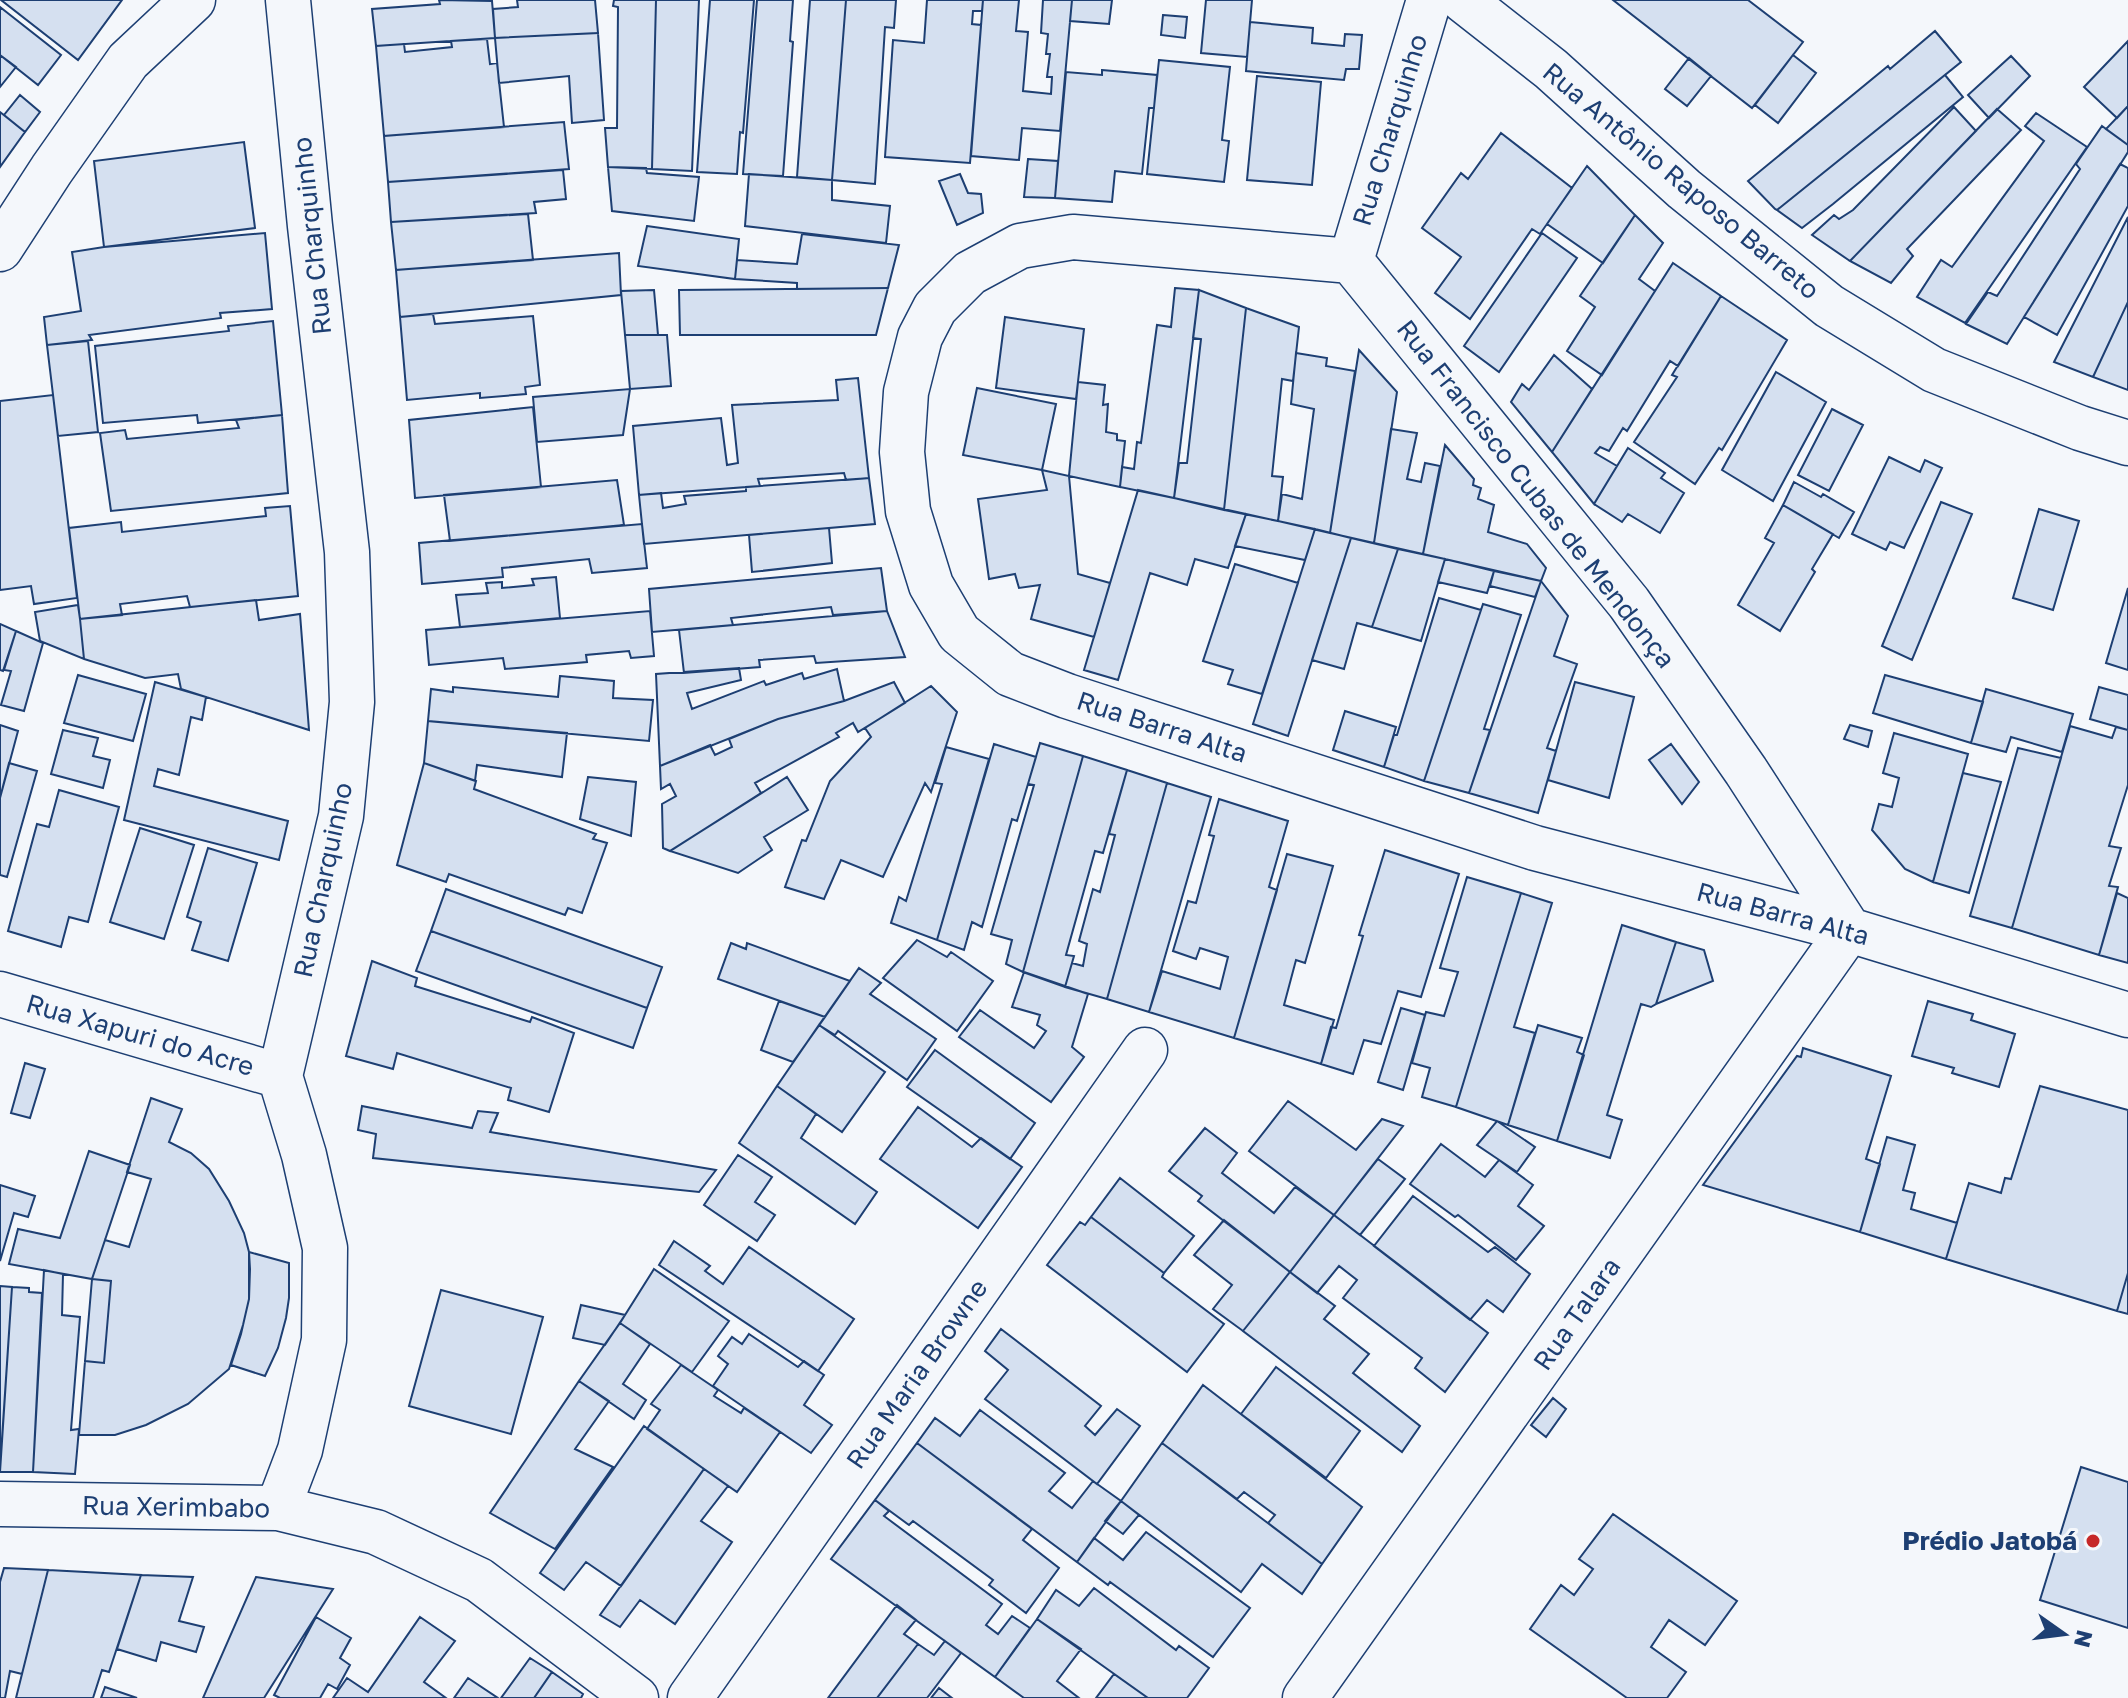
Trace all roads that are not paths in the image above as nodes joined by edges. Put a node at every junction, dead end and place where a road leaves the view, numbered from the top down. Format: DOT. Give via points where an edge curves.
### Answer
graph roads {
  1 [pos="193,0"];
  2 [pos="288,0"];
  3 [pos="1429,0"];
  4 [pos="1463,0"];
  5 [pos="0,249"];
  6 [pos="1351,261"];
  7 [pos="2128,443"];
  8 [pos="1849,930"];
  9 [pos="0,994"];
  10 [pos="2128,1015"];
  11 [pos="1145,1050"];
  12 [pos="280,1076"];
  13 [pos="0,1504"];
  14 [pos="278,1508"];
  15 [pos="636,1698"];
  16 [pos="690,1698"];
  17 [pos="1305,1698"];
  1 -- 5 [label="street" via="128,61"];
  2 -- 12 [label="street, Rua Charquinho" via="347,552 352,702 341,816"];
  3 -- 6 [label="street, Rua Charquinho"];
  4 -- 7 [label="street, Rua Antônio Raposo Barreto" via="1829,306 1934,370"];
  6 -- 8 [label="street, Rua Francisco Cubas de Mendonça" via="1629,603"];
  6 -- 8 [label="street, Rua Barra Alta" via="1073,237 1020,246 970,273 935,308 920,337 906,392 902,452 908,511 931,585 959,633 1010,674 1067,696 1535,848"];
  8 -- 10 [label="street, Rua Barra Alta"];
  8 -- 17 [label="street, Rua Talara"];
  9 -- 12 [label="street, Rua Xapuri do Acre"];
  11 -- 16 [label="street, Rua Maria Browne"];
  12 -- 14 [label="street" via="325,1248 324,1340 300,1450"];
  13 -- 14 [label="street, Rua Xerimbabo"];
  14 -- 15 [label="street, Rua Xerimbabo" via="376,1532 479,1580"];
}
